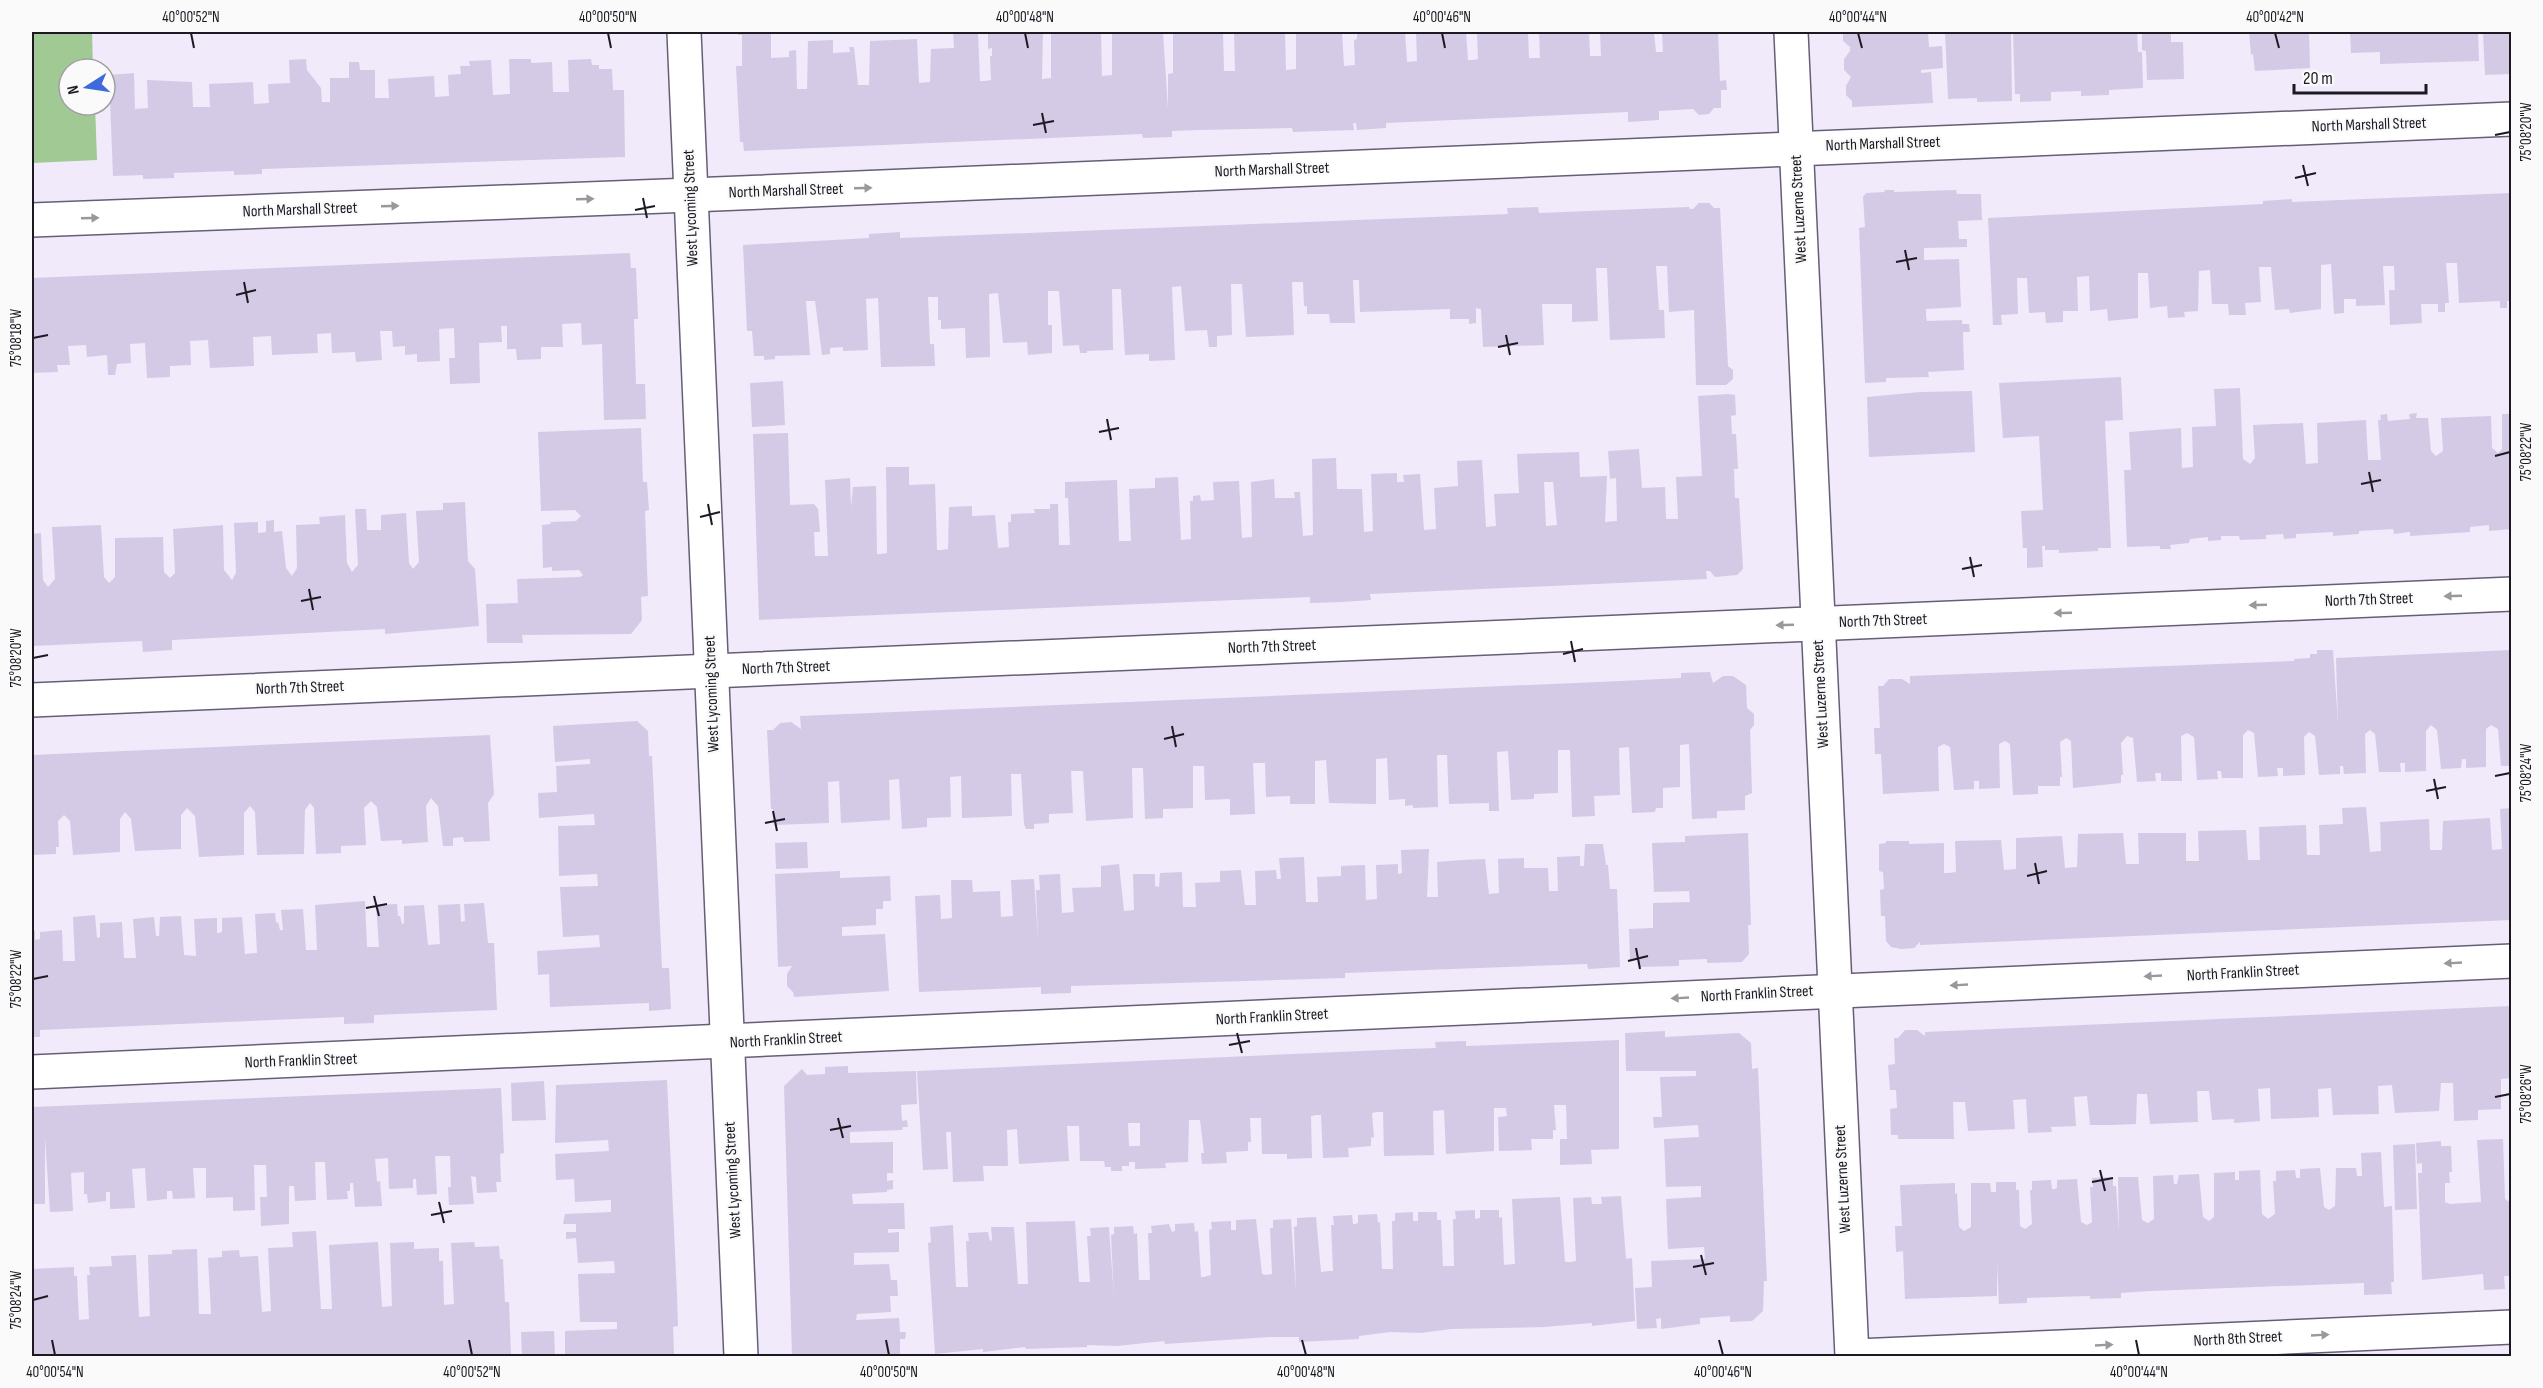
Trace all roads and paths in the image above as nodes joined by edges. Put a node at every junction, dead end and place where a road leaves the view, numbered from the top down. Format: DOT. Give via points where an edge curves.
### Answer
graph roads {
  1 [pos="684,32"];
  2 [pos="1791,32"];
  3 [pos="2511,119"];
  4 [pos="1796,148"];
  5 [pos="691,195"];
  6 [pos="32,220"];
  7 [pos="2511,594"];
  8 [pos="1818,624"];
  9 [pos="711,671"];
  10 [pos="32,700"];
  11 [pos="2511,961"];
  12 [pos="1835,990"];
  13 [pos="727,1042"];
  14 [pos="32,1072"];
  15 [pos="2511,1327"];
  16 [pos="741,1356"];
  17 [pos="1852,1356"];
  18 [pos="1857,1356"];
  1 -- 5 [label="street, West Lycoming Street"];
  2 -- 4 [label="street, West Luzerne Street"];
  3 -- 4 [label="street, North Marshall Street"];
  5 -- 4 [label="street, North Marshall Street, one-way"];
  4 -- 8 [label="street, West Luzerne Street"];
  6 -- 5 [label="street, North Marshall Street, one-way"];
  5 -- 9 [label="street, West Lycoming Street"];
  7 -- 8 [label="street, North 7th Street, one-way"];
  8 -- 9 [label="street, North 7th Street, one-way"];
  8 -- 12 [label="street, West Luzerne Street"];
  9 -- 10 [label="street, North 7th Street"];
  9 -- 13 [label="street, West Lycoming Street"];
  11 -- 12 [label="street, North Franklin Street, one-way"];
  12 -- 13 [label="street, North Franklin Street, one-way"];
  12 -- 17 [label="street, West Luzerne Street"];
  13 -- 14 [label="street, North Franklin Street"];
  13 -- 16 [label="street, West Lycoming Street"];
  18 -- 15 [label="street, North 8th Street, one-way"];
}
